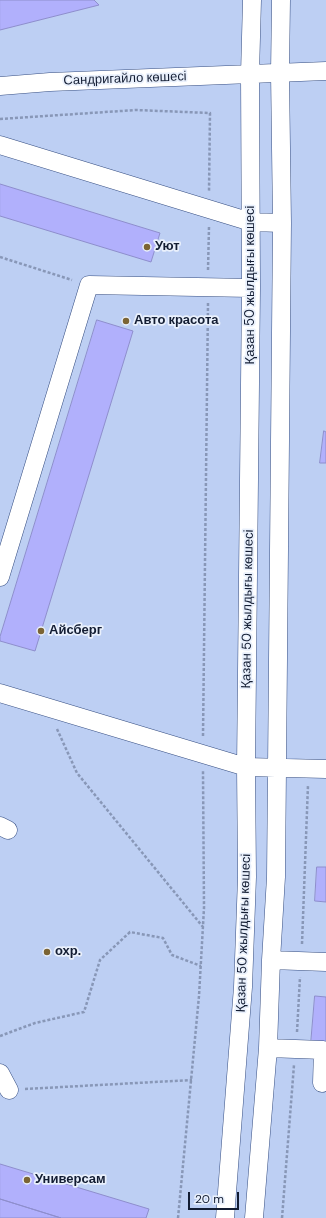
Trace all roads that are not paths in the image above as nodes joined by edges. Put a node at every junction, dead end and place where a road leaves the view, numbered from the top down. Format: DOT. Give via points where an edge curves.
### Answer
graph roads {
  1 [pos="252,0"];
  2 [pos="281,0"];
  3 [pos="326,71"];
  4 [pos="280,73"];
  5 [pos="250,74"];
  6 [pos="0,86"];
  7 [pos="0,145"];
  8 [pos="252,222"];
  9 [pos="282,223"];
  10 [pos="251,288"];
  11 [pos="1,572"];
  12 [pos="0,693"];
  13 [pos="246,767"];
  14 [pos="277,768"];
  15 [pos="317,769"];
  16 [pos="271,960"];
  17 [pos="326,962"];
  18 [pos="268,1048"];
  19 [pos="0,1072"];
  20 [pos="322,1083"];
  21 [pos="9,1090"];
  22 [pos="225,1218"];
  23 [pos="254,1218"];
  1 -- 5 [label="street, Қазан 50 жылдығы көшесі"];
  2 -- 4 [label="street"];
  3 -- 4 [label="street"];
  4 -- 5 [label="street, Сандригайло көшесі"];
  4 -- 9 [label="street"];
  5 -- 6 [label="street, Сандригайло көшесі"];
  5 -- 8 [label="street, Қазан 50 жылдығы көшесі"];
  7 -- 8 [label="street"];
  8 -- 9 [label="street"];
  8 -- 10 [label="street, Қазан 50 жылдығы көшесі"];
  9 -- 14 [label="street"];
  10 -- 11 [label="street" via="89,285"];
  10 -- 13 [label="street, Қазан 50 жылдығы көшесі"];
  12 -- 13 [label="street"];
  13 -- 14 [label="street"];
  13 -- 22 [label="street, Қазан 50 жылдығы көшесі" via="247,877 243,979"];
  14 -- 15 [label="street"];
  14 -- 16 [label="street" via="276,877"];
  16 -- 17 [label="street"];
  16 -- 18 [label="street"];
  18 -- 20 [label="street" via="323,1050"];
  18 -- 23 [label="street"];
  19 -- 21 [label="street"];
}
